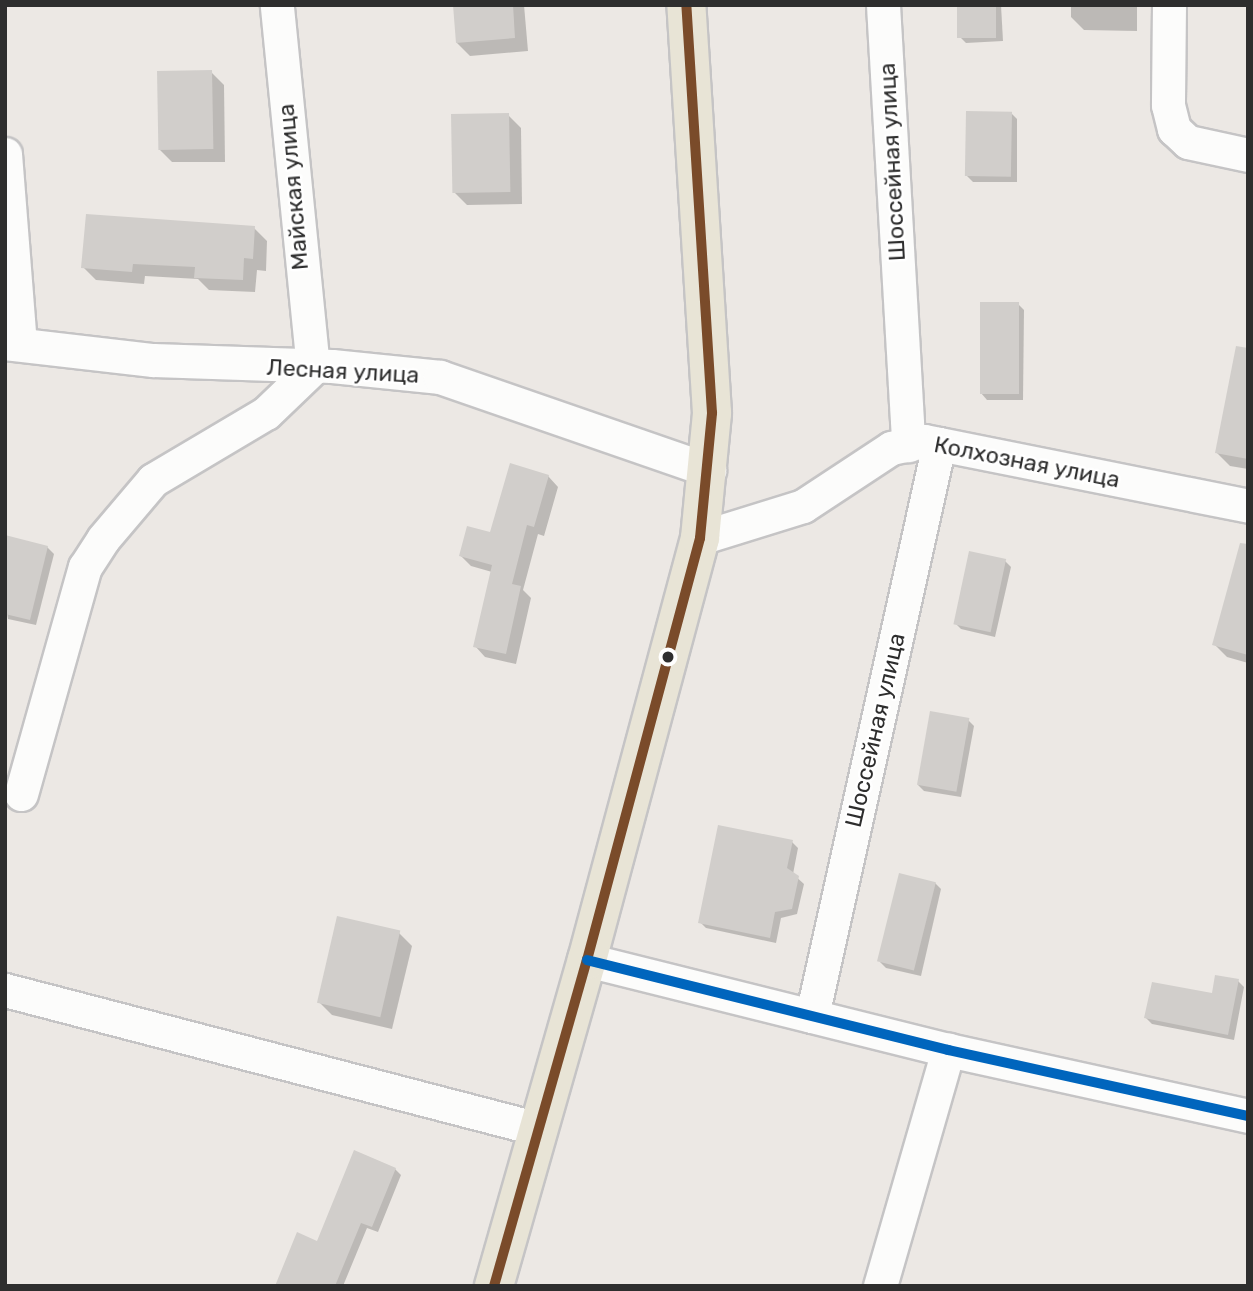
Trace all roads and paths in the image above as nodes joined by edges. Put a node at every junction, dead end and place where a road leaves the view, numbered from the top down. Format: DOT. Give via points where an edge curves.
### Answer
graph roads {
  1 [pos="277,5"];
  2 [pos="686,5"];
  3 [pos="883,5"];
  4 [pos="1169,5"];
  5 [pos="5,154"];
  6 [pos="1248,155"];
  7 [pos="12,343"];
  8 [pos="313,368"];
  9 [pos="923,444"];
  10 [pos="709,470"];
  11 [pos="1248,506"];
  12 [pos="701,538"];
  13 [pos="21,794"];
  14 [pos="587,960"];
  15 [pos="5,990"];
  16 [pos="812,1016"];
  17 [pos="948,1050"];
  18 [pos="1248,1116"];
  19 [pos="539,1129"];
  20 [pos="494,1286"];
  21 [pos="880,1286"];
  1 -- 8 [label="street, Майская улица"];
  2 -- 10 [label="main road" via="710,344"];
  3 -- 9 [label="street, Шоссейная улица"];
  4 -- 6 [label="street" via="1168,105 1174,129 1188,142"];
  5 -- 7 [label="street"];
  7 -- 8 [label="street, Лесная улица" via="153,360"];
  8 -- 10 [label="street, Лесная улица" via="440,377"];
  8 -- 13 [label="street" via="266,413 153,480 103,539 85,567"];
  9 -- 11 [label="street, Колхозная улица"];
  9 -- 12 [label="street, Колхозная улица" via="891,448 803,506"];
  9 -- 16 [label="street, Шоссейная улица"];
  10 -- 12 [label="main road"];
  12 -- 14 [label="main road"];
  14 -- 16 [label="street"];
  14 -- 19 [label="main road"];
  15 -- 19 [label="street"];
  16 -- 17 [label="street"];
  17 -- 18 [label="street"];
  17 -- 21 [label="street"];
  19 -- 20 [label="main road"];
}
